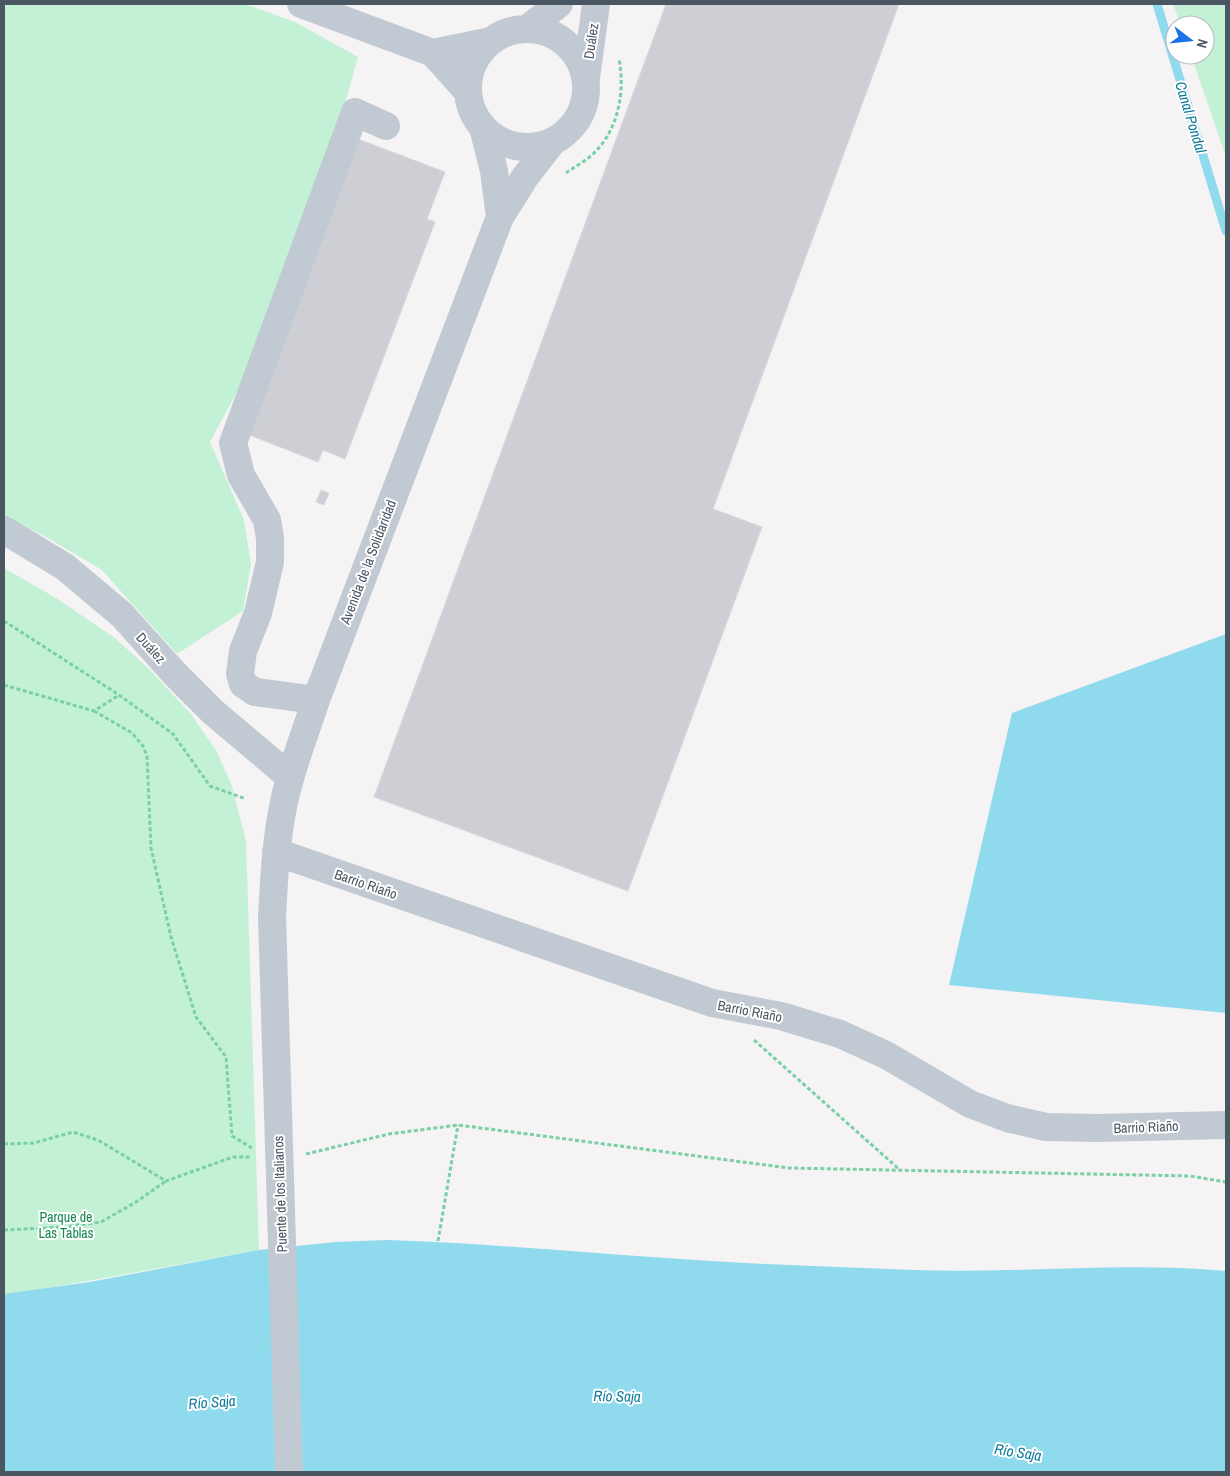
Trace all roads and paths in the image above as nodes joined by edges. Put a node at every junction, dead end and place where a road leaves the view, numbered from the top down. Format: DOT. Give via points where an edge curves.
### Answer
graph roads {
  1 [pos="301,4"];
  2 [pos="559,4"];
  3 [pos="596,4"];
  4 [pos="528,28"];
  5 [pos="491,41"];
  6 [pos="433,53"];
  7 [pos="618,53"];
  8 [pos="586,78"];
  9 [pos="468,92"];
  10 [pos="386,126"];
  11 [pos="483,127"];
  12 [pos="553,141"];
  13 [pos="565,174"];
  14 [pos="500,217"];
  15 [pos="4,530"];
  16 [pos="4,620"];
  17 [pos="4,685"];
  18 [pos="119,695"];
  19 [pos="316,700"];
  20 [pos="94,711"];
  21 [pos="290,778"];
  22 [pos="246,799"];
  23 [pos="276,852"];
  24 [pos="272,916"];
  25 [pos="748,1035"];
  26 [pos="1226,1124"];
  27 [pos="458,1125"];
  28 [pos="4,1144"];
  29 [pos="279,1154"];
  30 [pos="900,1170"];
  31 [pos="166,1181"];
  32 [pos="1226,1182"];
  33 [pos="4,1230"];
  34 [pos="438,1241"];
  35 [pos="289,1472"];
  1 -- 6 [label="street, Avenida de la Solidaridad"];
  2 -- 4 [label="street"];
  3 -- 8 [label="street, Duález"];
  4 -- 5 [label="street, Avenida de la Solidaridad" via="508,32"];
  4 -- 8 [label="street, Avenida de la Solidaridad" via="553,34 565,42 582,64"];
  5 -- 6 [label="street, Avenida de la Solidaridad"];
  5 -- 9 [label="street, Avenida de la Solidaridad" via="478,55 470,73"];
  6 -- 9 [label="street, Avenida de la Solidaridad"];
  7 -- 13 [label="path" via="622,86 618,111 609,132 597,150"];
  8 -- 12 [label="street, Avenida de la Solidaridad" via="586,97 580,115 569,130"];
  9 -- 11 [label="street, Avenida de la Solidaridad" via="473,111"];
  10 -- 19 [label="street" via="355,112 233,442 241,475 267,520 270,538 270,562 260,604 243,651 240,674 243,684 255,692"];
  11 -- 12 [label="street, Avenida de la Solidaridad" via="498,139 516,146 535,147"];
  11 -- 14 [label="street, Avenida de la Solidaridad" via="494,171"];
  12 -- 14 [label="street, Avenida de la Solidaridad"];
  14 -- 19 [label="street, Avenida de la Solidaridad"];
  15 -- 21 [label="street, Duález" via="65,568 122,615 213,712"];
  16 -- 18 [label="path"];
  17 -- 20 [label="path"];
  18 -- 20 [label="path"];
  18 -- 22 [label="path" via="174,734 210,786"];
  19 -- 21 [label="street, Avenida de la Solidaridad"];
  20 -- 29 [label="path" via="132,733 147,756 151,848 169,928 196,1017 226,1056 232,1136 262,1152"];
  21 -- 23 [label="street, Avenida de la Solidaridad"];
  23 -- 24 [label="street, Avenida de la Solidaridad"];
  23 -- 26 [label="street, Barrio Riaño" via="712,1003 781,1016 840,1034 970,1104 1007,1118 1046,1127"];
  24 -- 29 [label="street, Puente de los Italianos, bridge"];
  25 -- 30 [label="path"];
  27 -- 29 [label="path" via="389,1134 306,1154"];
  27 -- 30 [label="path" via="790,1168"];
  27 -- 34 [label="path"];
  28 -- 31 [label="path" via="34,1143 73,1132 98,1140"];
  29 -- 31 [label="path" via="233,1157"];
  29 -- 35 [label="street, Puente de los Italianos, bridge"];
  30 -- 32 [label="path" via="1190,1176"];
  31 -- 33 [label="path" via="101,1222 65,1228"];
}
